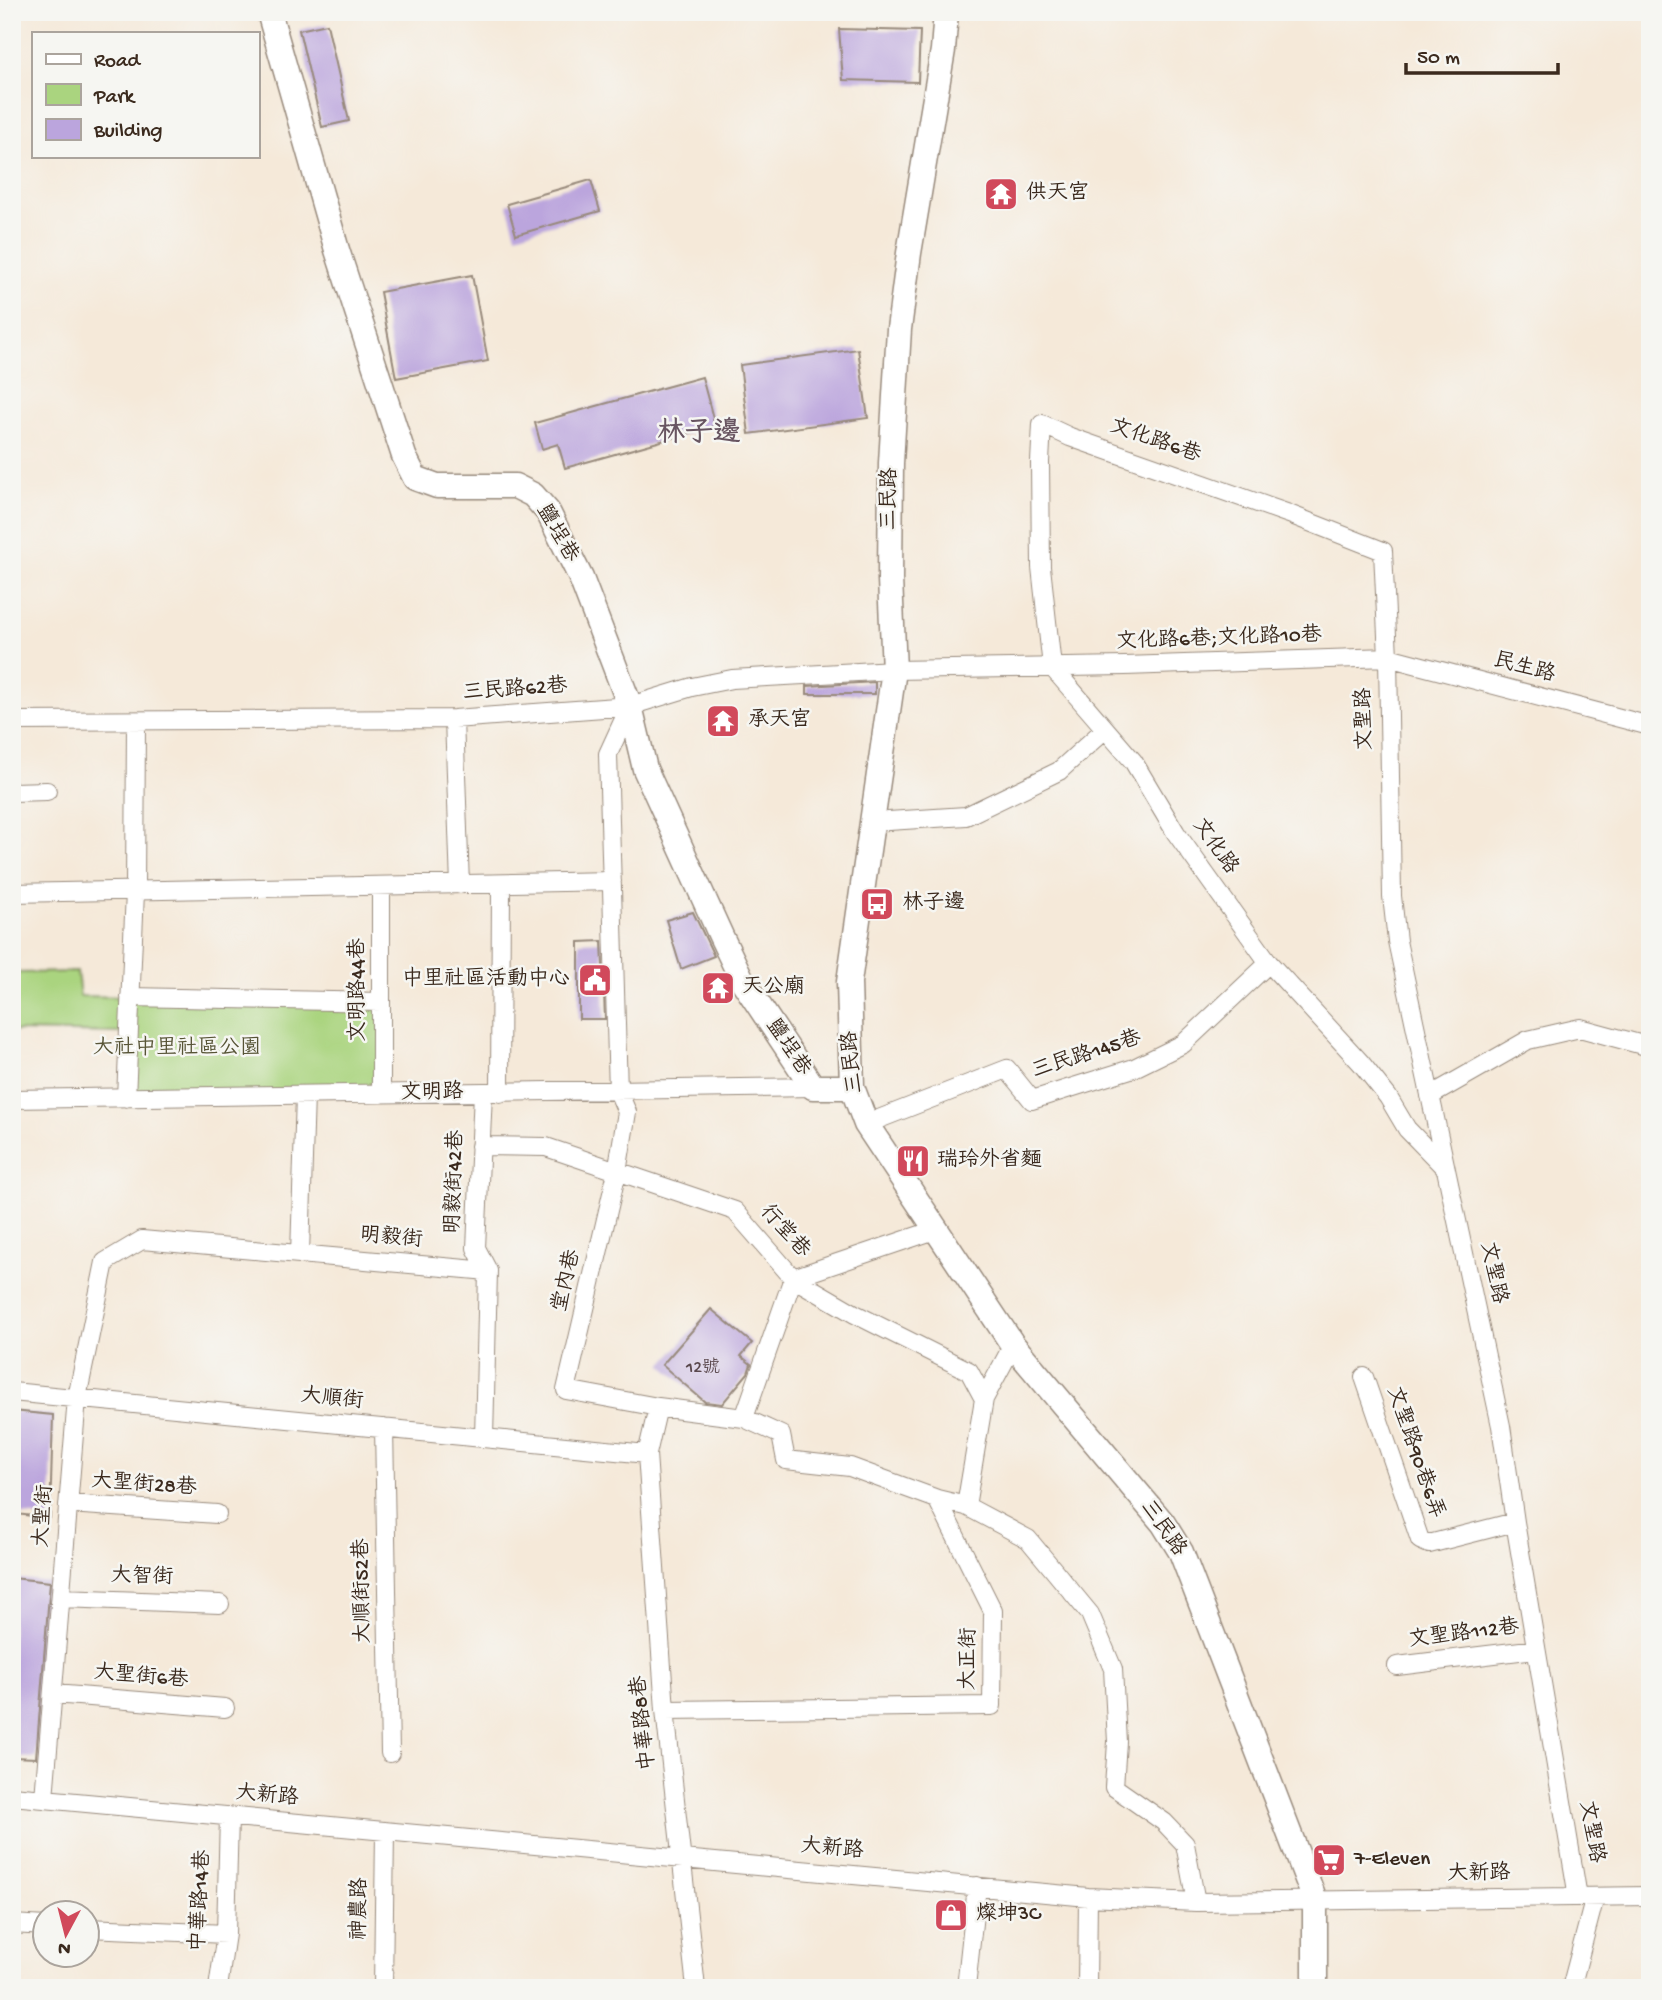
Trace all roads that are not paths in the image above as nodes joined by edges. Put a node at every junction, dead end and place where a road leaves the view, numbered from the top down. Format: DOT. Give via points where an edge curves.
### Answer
graph roads {
  1 [pos="269,12"];
  2 [pos="946,12"];
  3 [pos="1388,657"];
  4 [pos="1052,667"];
  5 [pos="894,670"];
  6 [pos="630,706"];
  7 [pos="454,719"];
  8 [pos="12,721"];
  9 [pos="136,722"];
  10 [pos="1650,726"];
  11 [pos="1104,730"];
  12 [pos="47,791"];
  13 [pos="12,792"];
  14 [pos="873,822"];
  15 [pos="612,881"];
  16 [pos="460,885"];
  17 [pos="501,885"];
  18 [pos="381,886"];
  19 [pos="135,892"];
  20 [pos="12,893"];
  21 [pos="1269,963"];
  22 [pos="130,998"];
  23 [pos="381,1002"];
  24 [pos="1650,1046"];
  25 [pos="813,1087"];
  26 [pos="852,1087"];
  27 [pos="618,1091"];
  28 [pos="491,1093"];
  29 [pos="381,1094"];
  30 [pos="305,1096"];
  31 [pos="1430,1096"];
  32 [pos="126,1098"];
  33 [pos="12,1099"];
  34 [pos="866,1124"];
  35 [pos="481,1146"];
  36 [pos="1446,1169"];
  37 [pos="617,1172"];
  38 [pos="936,1230"];
  39 [pos="125,1250"];
  40 [pos="300,1254"];
  41 [pos="488,1270"];
  42 [pos="793,1278"];
  43 [pos="1013,1345"];
  44 [pos="1364,1377"];
  45 [pos="12,1392"];
  46 [pos="77,1398"];
  47 [pos="984,1399"];
  48 [pos="658,1407"];
  49 [pos="744,1418"];
  50 [pos="384,1428"];
  51 [pos="484,1438"];
  52 [pos="647,1454"];
  53 [pos="937,1499"];
  54 [pos="69,1504"];
  55 [pos="966,1506"];
  56 [pos="217,1514"];
  57 [pos="1515,1522"];
  58 [pos="62,1598"];
  59 [pos="220,1604"];
  60 [pos="1536,1649"];
  61 [pos="1397,1667"];
  62 [pos="54,1694"];
  63 [pos="225,1708"];
  64 [pos="665,1710"];
  65 [pos="390,1753"];
  66 [pos="12,1796"];
  67 [pos="44,1798"];
  68 [pos="229,1816"];
  69 [pos="385,1831"];
  70 [pos="683,1859"];
  71 [pos="976,1886"];
  72 [pos="1650,1896"];
  73 [pos="1088,1897"];
  74 [pos="1586,1897"];
  75 [pos="1315,1900"];
  76 [pos="1196,1902"];
  77 [pos="12,1924"];
  78 [pos="32,1925"];
  79 [pos="102,1929"];
  80 [pos="226,1934"];
  81 [pos="219,1988"];
  82 [pos="383,1988"];
  83 [pos="696,1988"];
  84 [pos="966,1988"];
  85 [pos="1087,1988"];
  86 [pos="1315,1988"];
  87 [pos="1571,1988"];
  1 -- 6 [label="main road, 鹽埕巷" via="337,250 415,478 437,486 515,486 533,495 548,512 581,578"];
  2 -- 5 [label="main road, 三民路" via="899,329 891,463"];
  3 -- 4 [label="street, 文化路6巷;文化路10巷"];
  3 -- 4 [label="street, 文化路6巷" via="1383,551 1042,424 1041,566"];
  3 -- 10 [label="street, 民生路"];
  3 -- 31 [label="street, 文聖路" via="1392,896"];
  4 -- 5 [label="street"];
  4 -- 11 [label="street, 文化路"];
  5 -- 6 [label="street, 三民路62巷" via="732,679"];
  5 -- 14 [label="main road, 三民路"];
  6 -- 7 [label="street, 三民路62巷"];
  6 -- 15 [label="street, 堂內巷" via="608,754"];
  6 -- 25 [label="main road, 鹽埕巷" via="645,768 741,980"];
  7 -- 9 [label="street, 三民路62巷"];
  7 -- 16 [label="street"];
  8 -- 9 [label="street, 三民路62巷"];
  9 -- 19 [label="street"];
  11 -- 14 [label="street" via="1059,771 966,816"];
  11 -- 21 [label="street, 文化路" via="1133,761 1176,833"];
  12 -- 13 [label="street"];
  14 -- 26 [label="main road, 三民路" via="849,982"];
  15 -- 17 [label="street"];
  15 -- 27 [label="street, 堂內巷"];
  16 -- 17 [label="street"];
  16 -- 18 [label="street"];
  17 -- 28 [label="street, 明毅街42巷"];
  18 -- 19 [label="street"];
  18 -- 23 [label="street, 文明路44巷"];
  19 -- 20 [label="street"];
  19 -- 22 [label="street"];
  21 -- 34 [label="street, 三民路145巷" via="1184,1044 1133,1068 1032,1100 1007,1069"];
  21 -- 36 [label="street, 文化路" via="1361,1063 1407,1129"];
  22 -- 23 [label="street"];
  22 -- 32 [label="street"];
  23 -- 29 [label="street, 文明路44巷"];
  24 -- 31 [label="street" via="1580,1028 1528,1040"];
  25 -- 26 [label="main road, 文明路"];
  25 -- 27 [label="street, 文明路"];
  26 -- 34 [label="main road, 三民路"];
  27 -- 28 [label="street, 文明路"];
  27 -- 37 [label="street, 堂內巷" via="627,1112"];
  28 -- 29 [label="street, 文明路"];
  28 -- 35 [label="street, 明毅街42巷"];
  29 -- 30 [label="street, 文明路"];
  30 -- 32 [label="street, 文明路"];
  30 -- 40 [label="street"];
  31 -- 36 [label="street, 文聖路"];
  32 -- 33 [label="street, 文明路"];
  34 -- 38 [label="main road, 三民路"];
  35 -- 37 [label="street, 行堂巷" via="546,1147"];
  35 -- 41 [label="street, 明毅街42巷" via="476,1248"];
  36 -- 57 [label="street, 文聖路" via="1501,1426"];
  37 -- 42 [label="street, 行堂巷" via="735,1211"];
  37 -- 48 [label="street, 堂內巷" via="565,1390"];
  38 -- 42 [label="street"];
  38 -- 43 [label="main road, 三民路"];
  39 -- 40 [label="street, 明毅街" via="142,1240"];
  39 -- 46 [label="street, 大聖街" via="105,1262"];
  40 -- 41 [label="street, 明毅街"];
  41 -- 51 [label="street"];
  42 -- 47 [label="street, 行堂巷" via="969,1371"];
  42 -- 49 [label="street"];
  43 -- 47 [label="street"];
  43 -- 75 [label="main road, 三民路" via="1163,1523 1181,1552"];
  44 -- 57 [label="street, 文聖路90巷6弄" via="1424,1543"];
  45 -- 46 [label="street, 大順街"];
  46 -- 50 [label="street, 大順街"];
  46 -- 54 [label="street, 大聖街"];
  47 -- 55 [label="street"];
  48 -- 49 [label="street"];
  48 -- 52 [label="street, 中華路8巷"];
  49 -- 53 [label="street" via="781,1435 786,1460 850,1467"];
  50 -- 51 [label="street, 大順街"];
  50 -- 65 [label="street, 大順街52巷"];
  51 -- 52 [label="street, 大順街"];
  52 -- 64 [label="street, 中華路8巷"];
  53 -- 55 [label="street"];
  53 -- 64 [label="street, 大正街" via="993,1611 992,1706"];
  54 -- 56 [label="street, 大聖街28巷"];
  54 -- 58 [label="street, 大聖街"];
  55 -- 76 [label="street" via="1028,1539 1090,1614 1113,1669 1114,1787 1164,1822 1185,1844"];
  57 -- 60 [label="street, 文聖路"];
  58 -- 59 [label="street, 大智街"];
  58 -- 62 [label="street, 大聖街"];
  60 -- 61 [label="street, 文聖路112巷"];
  60 -- 74 [label="street, 文聖路"];
  62 -- 63 [label="street, 大聖街6巷"];
  62 -- 67 [label="street, 大聖街"];
  64 -- 70 [label="street, 中華路8巷"];
  66 -- 67 [label="street, 大新路"];
  67 -- 68 [label="street, 大新路"];
  68 -- 69 [label="street, 大新路"];
  68 -- 80 [label="street, 中華路14巷"];
  69 -- 70 [label="street, 大新路"];
  69 -- 82 [label="street, 神農路"];
  70 -- 71 [label="street, 大新路"];
  70 -- 83 [label="street, 中華路8巷"];
  71 -- 73 [label="street, 大新路"];
  71 -- 84 [label="street"];
  72 -- 74 [label="street, 大新路"];
  73 -- 76 [label="street, 大新路"];
  73 -- 85 [label="street"];
  74 -- 75 [label="street, 大新路"];
  74 -- 87 [label="street"];
  75 -- 76 [label="street, 大新路"];
  75 -- 86 [label="main road, 三民路"];
  77 -- 78 [label="street"];
  79 -- 80 [label="street"];
  80 -- 81 [label="street, 中華路14巷"];
}
